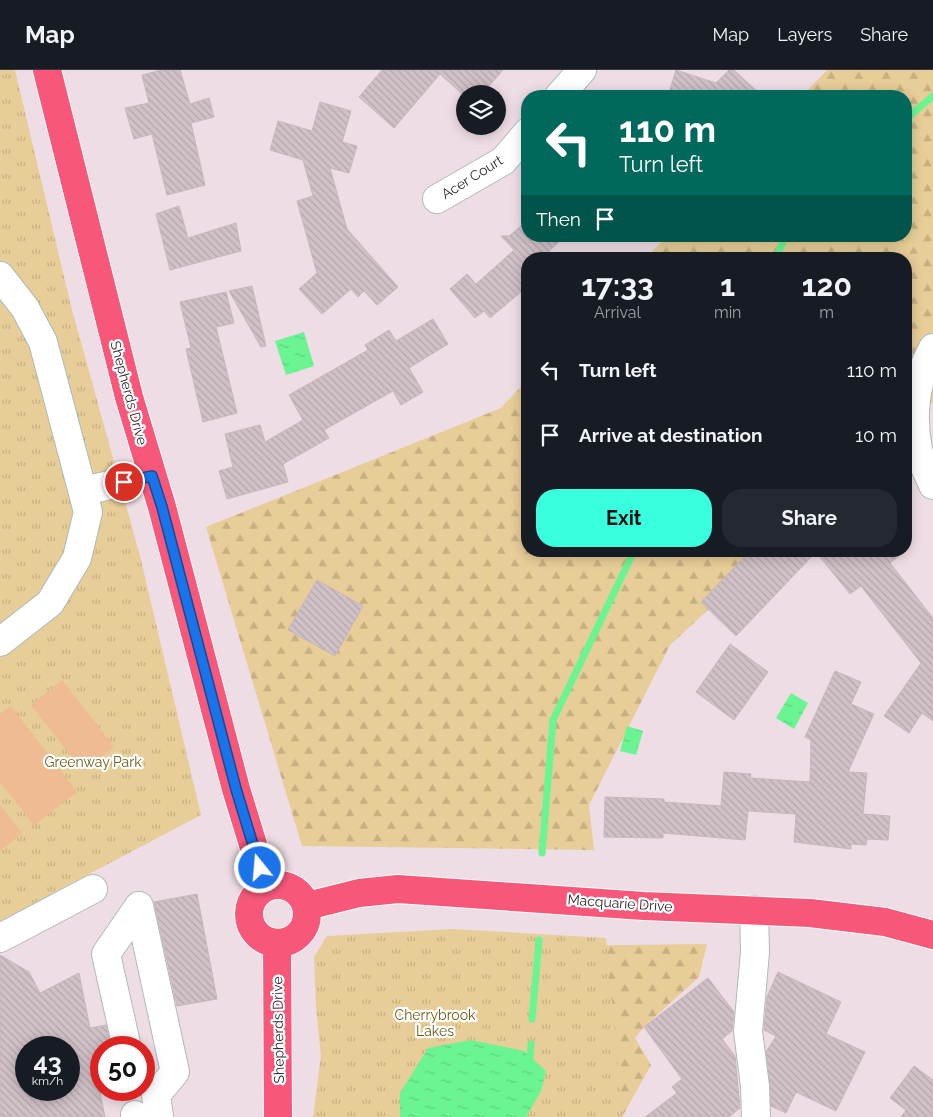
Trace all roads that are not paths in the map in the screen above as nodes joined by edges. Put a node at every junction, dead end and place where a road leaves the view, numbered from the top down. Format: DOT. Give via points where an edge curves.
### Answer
graph roads {
  1 [pos="47,70"];
  2 [pos="582,70"];
  3 [pos="564,90"];
  4 [pos="521,140"];
  5 [pos="437,199"];
  6 [pos="0,276"];
  7 [pos="933,348"];
  8 [pos="152,476"];
  9 [pos="933,485"];
  10 [pos="83,491"];
  11 [pos="0,642"];
  12 [pos="266,886"];
  13 [pos="94,889"];
  14 [pos="307,906"];
  15 [pos="754,910"];
  16 [pos="933,935"];
  17 [pos="0,938"];
  18 [pos="277,944"];
  19 [pos="124,1036"];
  20 [pos="155,1095"];
  21 [pos="278,1117"];
  22 [pos="756,1117"];
  1 -- 8 [label="main road, Shepherds Drive"];
  2 -- 3 [label="street"];
  4 -- 5 [label="street, Acer Court" via="503,160"];
  6 -- 10 [label="street" via="25,308 44,342"];
  7 -- 9 [label="street" via="923,365 914,410 919,450"];
  8 -- 10 [label="street"];
  8 -- 12 [label="main road, Shepherds Drive" via="236,789"];
  10 -- 11 [label="street" via="88,512 77,558 50,602"];
  12 -- 14 [label="main road" via="284,885 293,889"];
  12 -- 18 [label="main road" via="252,900 248,920 258,937"];
  13 -- 17 [label="street"];
  14 -- 15 [label="main road, Macquarie Drive" via="359,892 398,889"];
  14 -- 18 [label="main road" via="303,929 292,940"];
  15 -- 16 [label="main road, Macquarie Drive" via="848,916"];
  15 -- 22 [label="street" via="755,952 748,1031"];
  18 -- 21 [label="main road, Shepherds Drive"];
  19 -- 20 [label="street" via="106,954 139,906 175,1072"];
}
